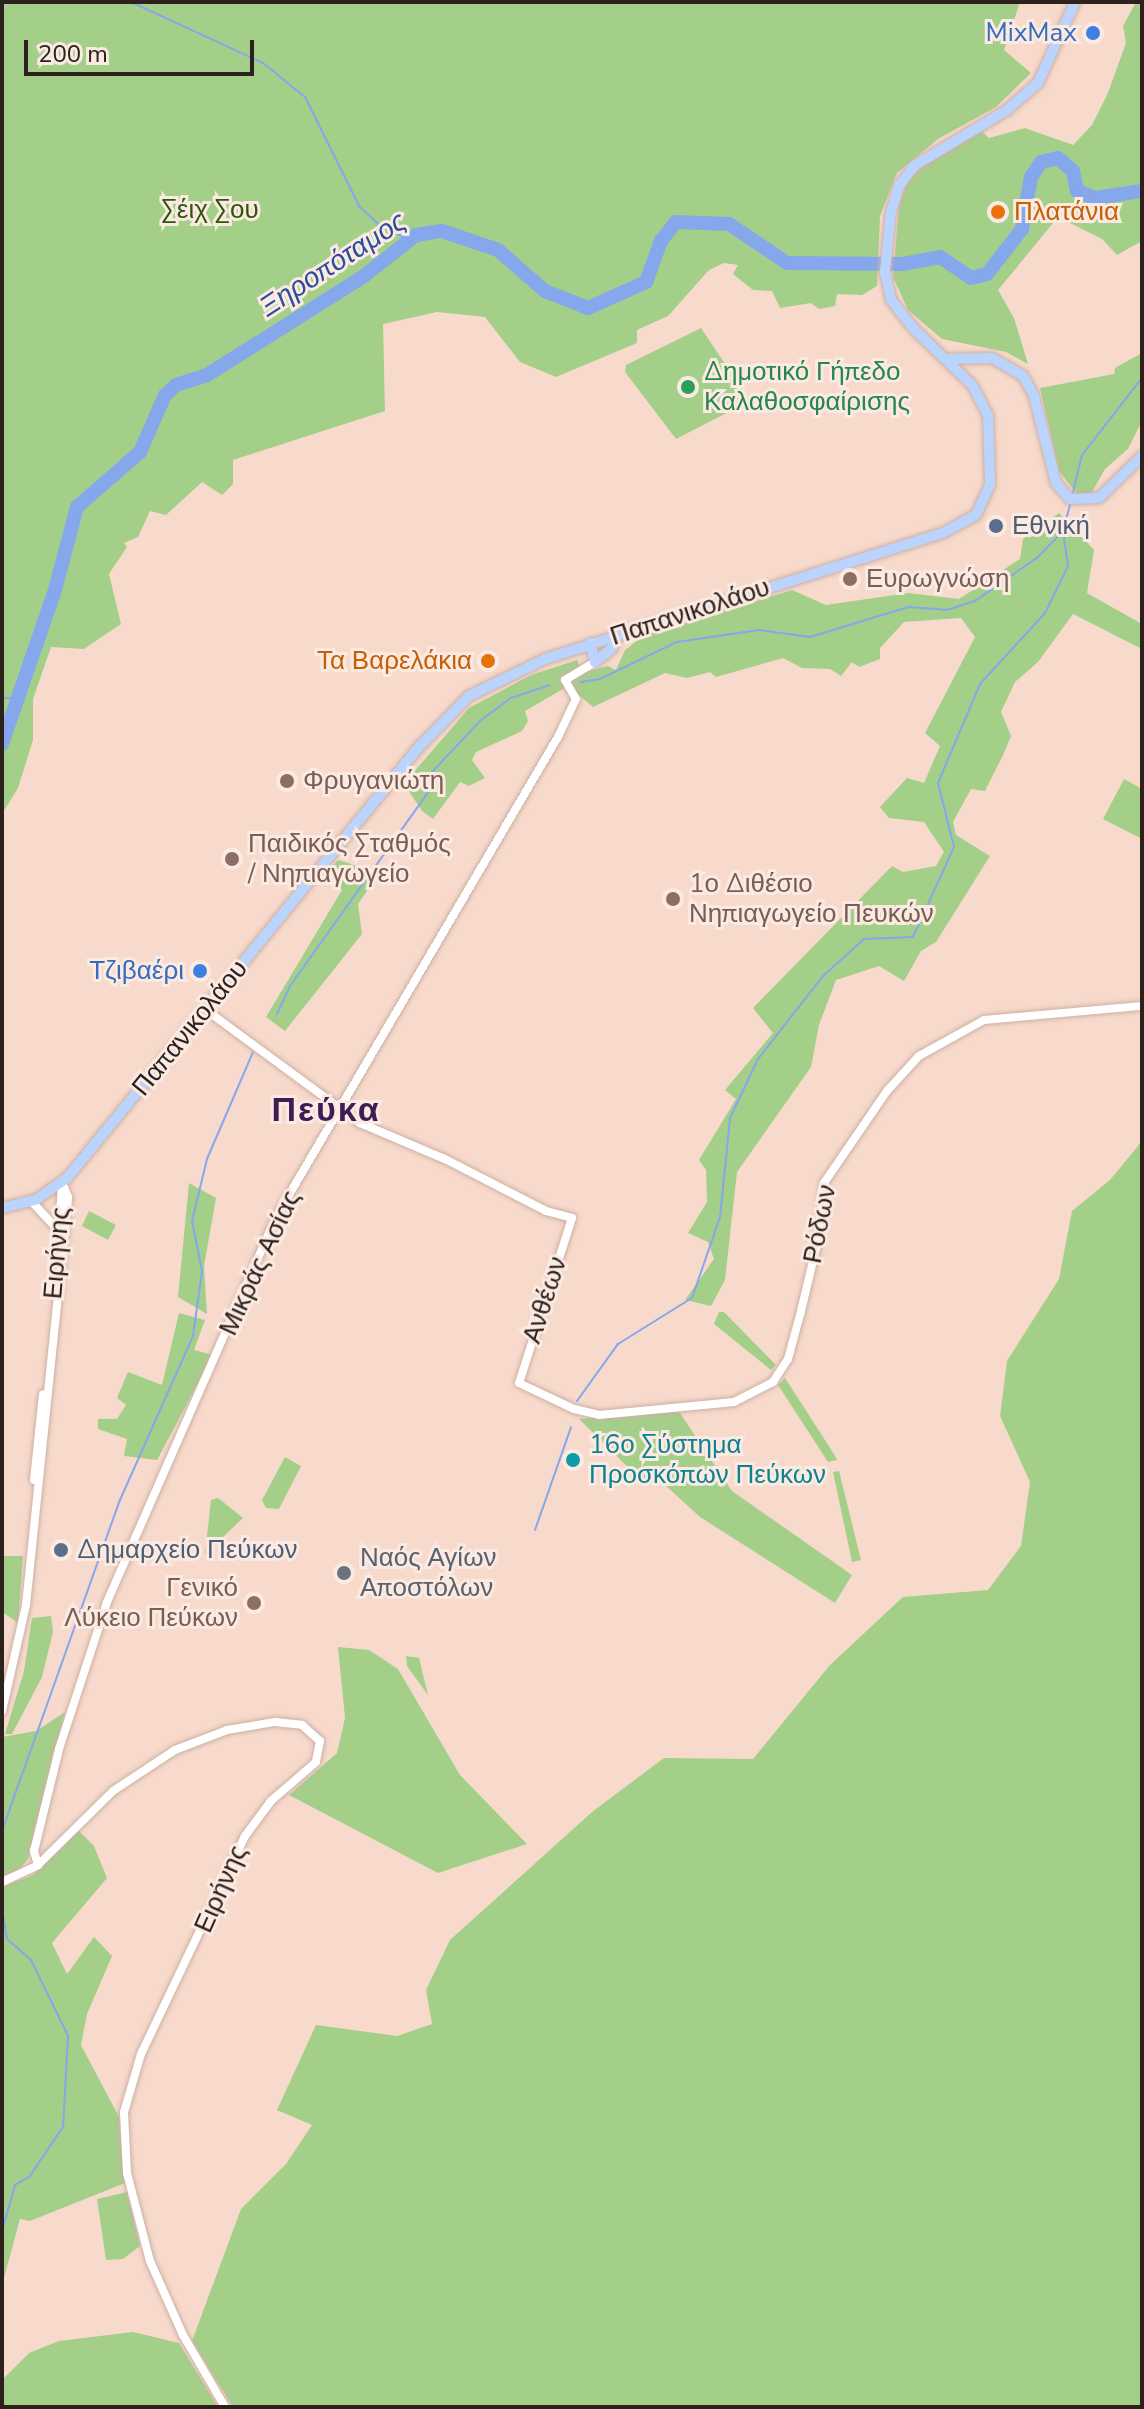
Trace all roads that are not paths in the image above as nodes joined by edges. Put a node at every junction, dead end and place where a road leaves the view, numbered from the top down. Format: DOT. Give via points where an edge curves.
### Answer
graph roads {
  1 [pos="1075,2"];
  2 [pos="946,359"];
  3 [pos="1142,456"];
  4 [pos="616,635"];
  5 [pos="603,639"];
  6 [pos="590,643"];
  7 [pos="607,653"];
  8 [pos="595,662"];
  9 [pos="1142,1006"];
  10 [pos="206,1010"];
  11 [pos="341,1111"];
  12 [pos="62,1182"];
  13 [pos="32,1202"];
  14 [pos="2,1208"];
  15 [pos="59,1233"];
  16 [pos="519,1383"];
  17 [pos="24,1612"];
  18 [pos="2,1711"];
  19 [pos="38,1865"];
  20 [pos="2,1882"];
  21 [pos="225,2407"];
  1 -- 2 [label="main road, Παπανικολάου" via="1056,52 1031,89 907,174 894,197 885,275 899,312"];
  2 -- 3 [label="main road" via="992,358 1023,376 1034,396 1054,477 1071,499 1099,498"];
  2 -- 4 [label="main road, Παπανικολάου" via="976,390 991,428 988,493 971,520 930,538"];
  4 -- 5 [label="main road, Παπανικολάου"];
  4 -- 7 [label="main road"];
  5 -- 6 [label="main road, Παπανικολάου"];
  5 -- 7 [label="main road"];
  6 -- 8 [label="main road"];
  6 -- 10 [label="main road, Παπανικολάου" via="510,672 456,706"];
  7 -- 8 [label="main road"];
  8 -- 11 [label="street, Μικράς Ασίας" via="565,680 565,688 576,699"];
  9 -- 16 [label="street, Ρόδων" via="984,1020 952,1034 907,1067 824,1183 817,1244 789,1356 773,1382 756,1394 725,1404 597,1415"];
  10 -- 11 [label="street"];
  10 -- 12 [label="main road, Παπανικολάου"];
  11 -- 16 [label="street, Ανθέων" via="546,1211 572,1218"];
  11 -- 19 [label="street, Μικράς Ασίας" via="276,1217 113,1588 56,1762 34,1853"];
  12 -- 13 [label="main road, Παπανικολάου"];
  12 -- 15 [label="street, Ειρήνης"];
  12 -- 17 [label="street, Ειρήνης" via="68,1197"];
  13 -- 14 [label="main road, Παπανικολάου"];
  13 -- 15 [label="street"];
  15 -- 17 [label="street, Ειρήνης"];
  17 -- 18 [label="street, Ειρήνης"];
  19 -- 20 [label="street, Ειρήνης"];
  19 -- 21 [label="street, Ειρήνης" via="113,1791 175,1750 224,1731 271,1722 302,1725 320,1741 314,1764 277,1795 247,1832 141,2054 124,2112 127,2173 150,2261 183,2335"];
}
